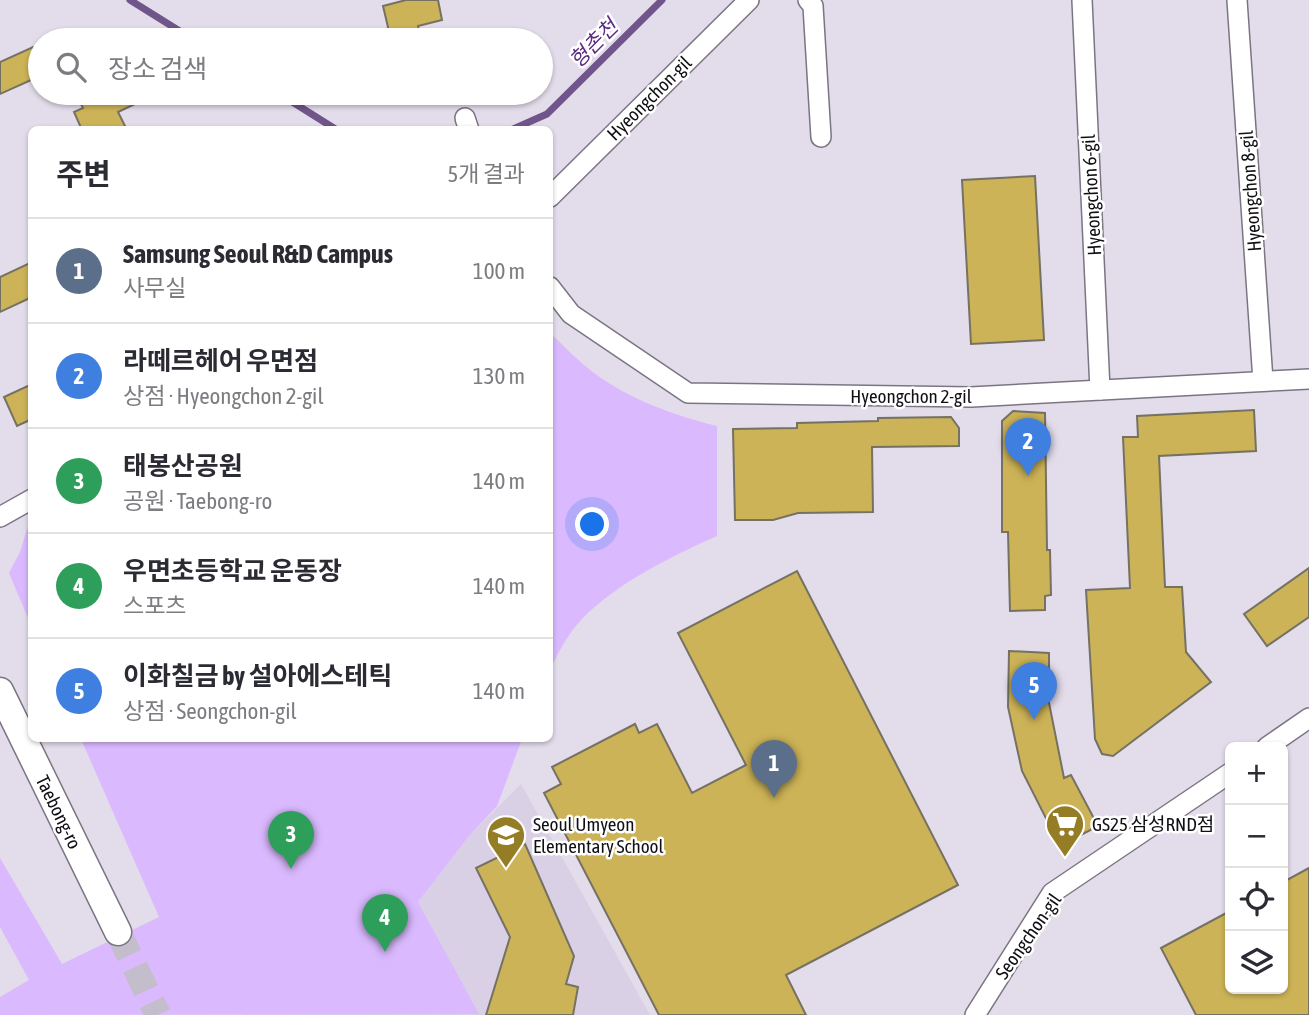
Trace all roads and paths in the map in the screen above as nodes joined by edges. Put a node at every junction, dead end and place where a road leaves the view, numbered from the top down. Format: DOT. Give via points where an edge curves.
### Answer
graph roads {
  1 [pos="749,0"];
  2 [pos="808,0"];
  3 [pos="1082,0"];
  4 [pos="1237,0"];
  5 [pos="821,137"];
  6 [pos="553,194"];
  7 [pos="553,291"];
  8 [pos="1309,379"];
  9 [pos="1263,381"];
  10 [pos="1100,390"];
  11 [pos="28,501"];
  12 [pos="0,517"];
  13 [pos="0,691"];
  14 [pos="1309,719"];
  15 [pos="1274,742"];
  16 [pos="1225,776"];
  17 [pos="118,932"];
  18 [pos="975,1015"];
  1 -- 6 [label="street, Hyeongchon-gil"];
  2 -- 5 [label="street" via="813,6"];
  3 -- 10 [label="street, Hyeongchon 6-gil"];
  4 -- 9 [label="street, Hyeongchon 8-gil"];
  7 -- 10 [label="street, Hyeongchon 2-gil" via="571,314 688,393 971,397"];
  8 -- 9 [label="street, Hyeongchon 2-gil"];
  9 -- 10 [label="street, Hyeongchon 2-gil"];
  11 -- 12 [label="street"];
  13 -- 17 [label="street, Taebong-ro"];
  14 -- 15 [label="street"];
  16 -- 18 [label="street, Seongchon-gil" via="1052,894"];
}
